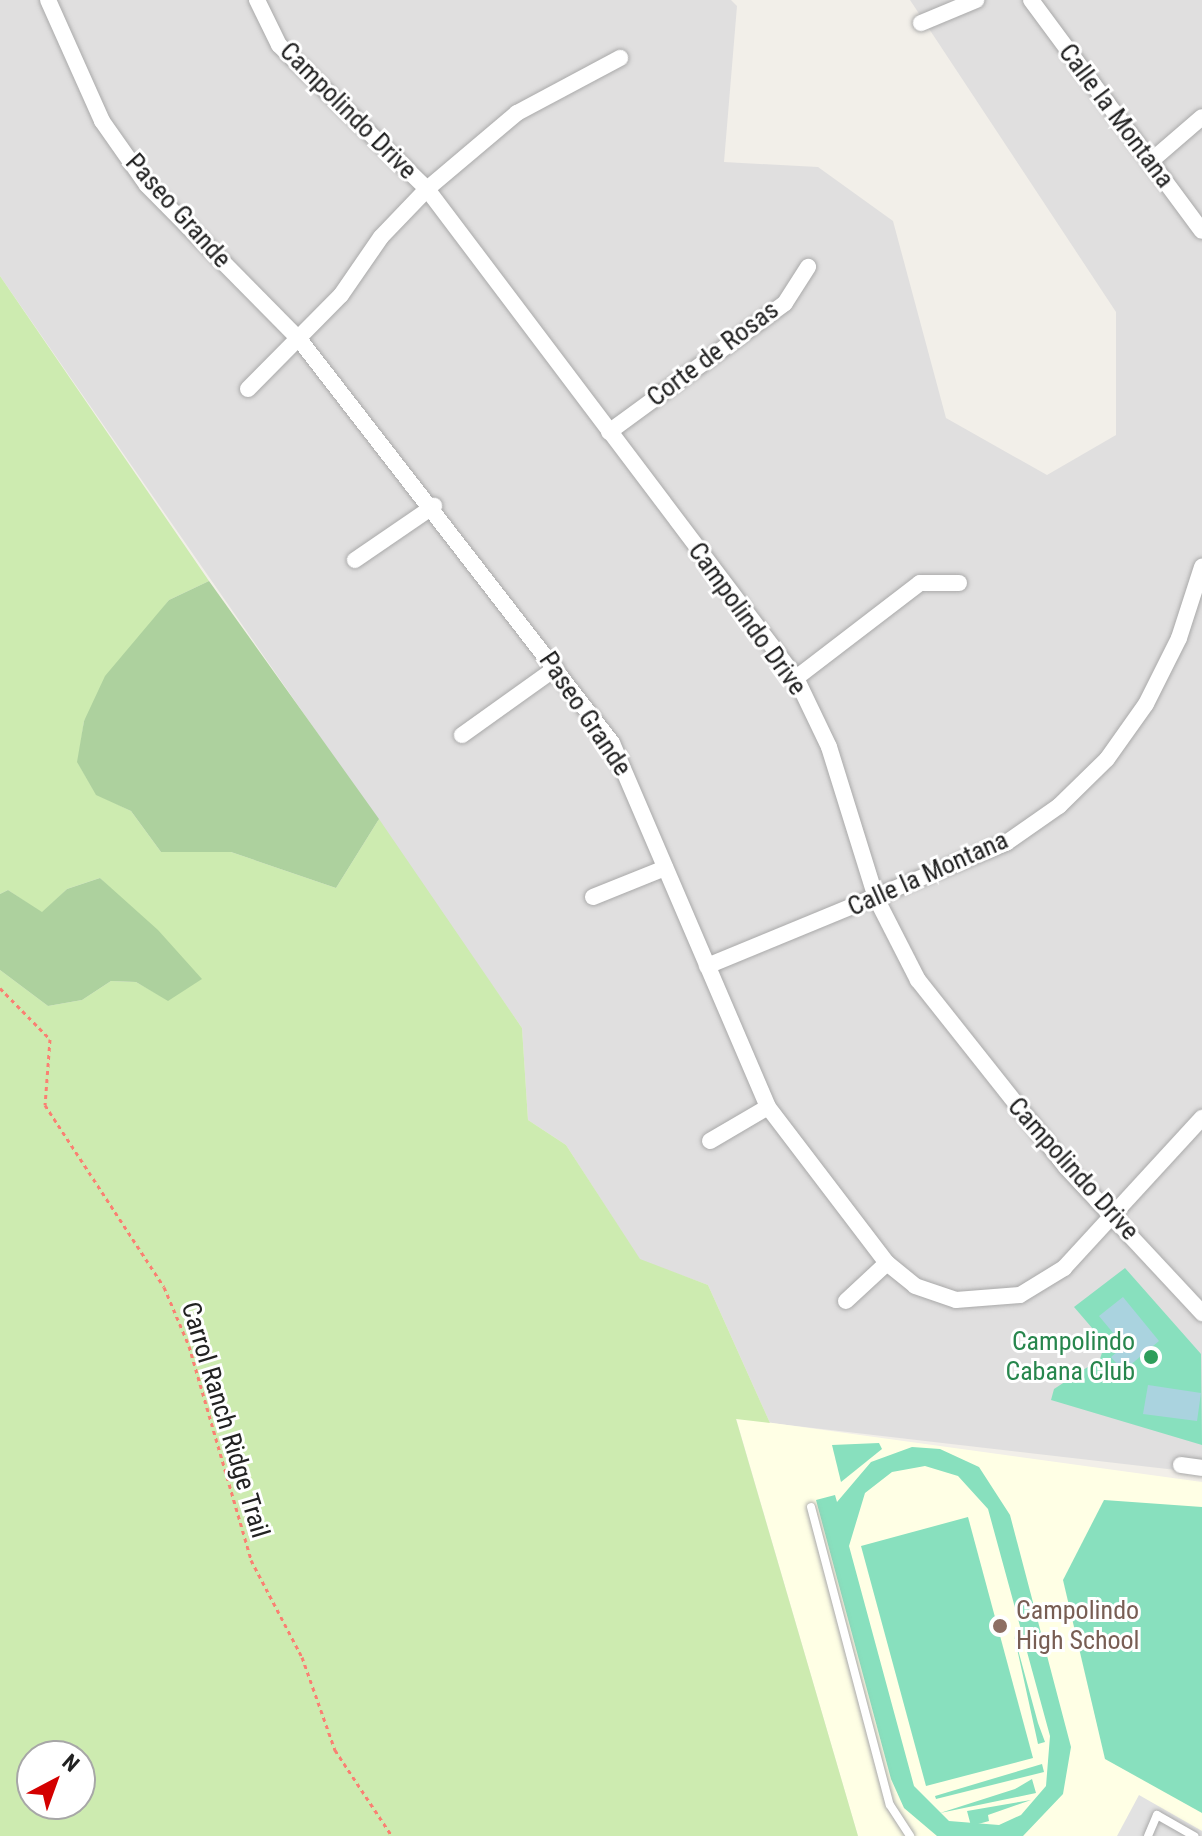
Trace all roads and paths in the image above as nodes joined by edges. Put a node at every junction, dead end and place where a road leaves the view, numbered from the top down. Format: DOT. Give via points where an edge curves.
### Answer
graph roads {
  1 [pos="48,0"];
  2 [pos="976,0"];
  3 [pos="1031,0"];
  4 [pos="262,1"];
  5 [pos="921,23"];
  6 [pos="620,58"];
  7 [pos="1202,117"];
  8 [pos="1151,161"];
  9 [pos="427,189"];
  10 [pos="1202,231"];
  11 [pos="808,267"];
  12 [pos="299,339"];
  13 [pos="248,389"];
  14 [pos="609,432"];
  15 [pos="434,506"];
  16 [pos="355,560"];
  17 [pos="1202,567"];
  18 [pos="959,583"];
  19 [pos="556,668"];
  20 [pos="796,678"];
  21 [pos="462,735"];
  22 [pos="665,868"];
  23 [pos="593,897"];
  24 [pos="876,898"];
  25 [pos="707,966"];
  26 [pos="0,988"];
  27 [pos="768,1107"];
  28 [pos="1202,1118"];
  29 [pos="710,1141"];
  30 [pos="1112,1214"];
  31 [pos="887,1263"];
  32 [pos="846,1301"];
  33 [pos="1202,1313"];
  34 [pos="1181,1465"];
  35 [pos="1202,1468"];
  36 [pos="811,1507"];
  37 [pos="392,1836"];
  38 [pos="910,1836"];
  39 [pos="1148,1836"];
  40 [pos="1194,1836"];
  1 -- 12 [label="street, Paseo Grande" via="102,121 147,185"];
  2 -- 5 [label="street"];
  3 -- 8 [label="street, Calle la Montana"];
  4 -- 9 [label="street, Campolindo Drive" via="279,45"];
  6 -- 9 [label="street" via="517,113"];
  7 -- 8 [label="street"];
  8 -- 10 [label="street, Calle la Montana"];
  9 -- 12 [label="street"];
  9 -- 14 [label="street, Campolindo Drive"];
  11 -- 14 [label="street, Corte de Rosas" via="785,303"];
  12 -- 13 [label="street"];
  12 -- 15 [label="street, Paseo Grande"];
  14 -- 20 [label="street, Campolindo Drive"];
  15 -- 16 [label="street"];
  15 -- 19 [label="street, Paseo Grande"];
  17 -- 24 [label="street, Calle la Montana" via="1179,638 1107,759 1006,843"];
  18 -- 20 [label="street" via="920,583"];
  19 -- 21 [label="street"];
  19 -- 22 [label="street, Paseo Grande" via="612,743"];
  20 -- 24 [label="street, Campolindo Drive" via="829,747"];
  22 -- 23 [label="street"];
  22 -- 25 [label="street, Paseo Grande"];
  24 -- 25 [label="street, Calle la Montana"];
  24 -- 30 [label="street, Campolindo Drive" via="948,1026"];
  25 -- 27 [label="street, Paseo Grande"];
  26 -- 37 [label="path, Carrol Ranch Ridge Trail" via="50,1039 45,1105 164,1287 189,1346 251,1560 302,1657 335,1750"];
  27 -- 29 [label="street"];
  27 -- 31 [label="street, Paseo Grande"];
  28 -- 30 [label="street, Paseo Grande"];
  30 -- 31 [label="street, Paseo Grande" via="1053,1276 994,1301 956,1300 915,1286"];
  30 -- 33 [label="street, Campolindo Drive"];
  31 -- 32 [label="street"];
  34 -- 35 [label="street"];
  36 -- 38 [label="lane" via="890,1805"];
  39 -- 40 [label="lane" via="1157,1815"];
}
